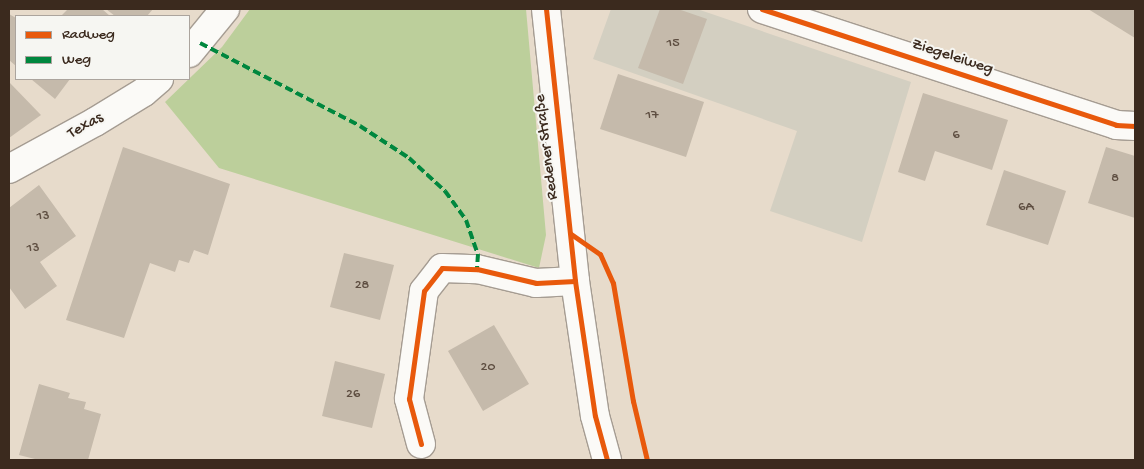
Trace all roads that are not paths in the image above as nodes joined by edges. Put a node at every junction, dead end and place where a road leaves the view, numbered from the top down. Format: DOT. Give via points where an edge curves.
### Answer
graph roads {
  1 [pos="225,9"];
  2 [pos="546,9"];
  3 [pos="762,9"];
  4 [pos="190,52"];
  5 [pos="158,80"];
  6 [pos="1135,126"];
  7 [pos="9,169"];
  8 [pos="575,281"];
  9 [pos="421,444"];
  10 [pos="607,460"];
  1 -- 4 [label="street"];
  2 -- 8 [label="street, Redener Straße"];
  3 -- 6 [label="street, Ziegeleiweg" via="1116,125"];
  5 -- 7 [label="street, Texas" via="95,122"];
  8 -- 9 [label="street" via="536,283 477,269 442,268 424,291 409,398"];
  8 -- 10 [label="street, Redener Straße" via="595,416"];
}
